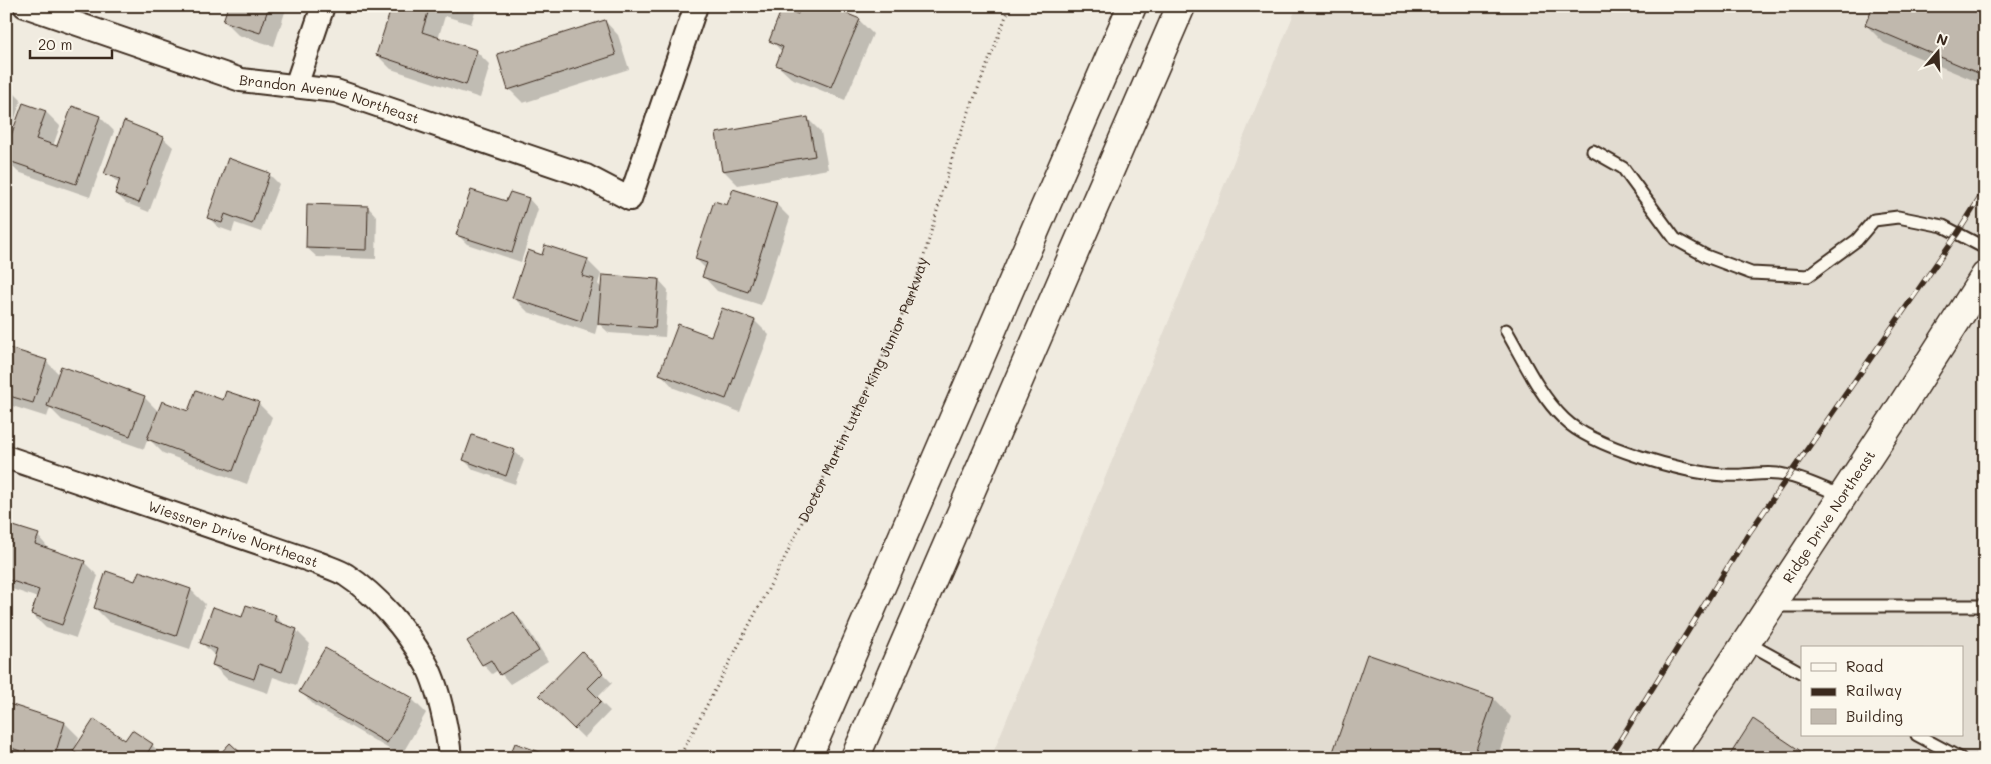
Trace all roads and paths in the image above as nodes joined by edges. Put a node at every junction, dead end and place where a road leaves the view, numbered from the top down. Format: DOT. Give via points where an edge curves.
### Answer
graph roads {
  1 [pos="25,6"];
  2 [pos="323,6"];
  3 [pos="696,6"];
  4 [pos="1010,6"];
  5 [pos="1132,6"];
  6 [pos="1181,6"];
  7 [pos="296,86"];
  8 [pos="1593,151"];
  9 [pos="1985,248"];
  10 [pos="1982,286"];
  11 [pos="1506,330"];
  12 [pos="6,458"];
  13 [pos="1843,496"];
  14 [pos="1770,606"];
  15 [pos="1985,606"];
  16 [pos="1746,642"];
  17 [pos="1801,672"];
  18 [pos="1919,736"];
  19 [pos="450,758"];
  20 [pos="679,758"];
  21 [pos="807,758"];
  22 [pos="855,758"];
  23 [pos="1670,758"];
  24 [pos="1960,758"];
  1 -- 7 [label="street, Brandon Avenue Northeast" via="241,80"];
  2 -- 7 [label="street"];
  3 -- 7 [label="street, Brandon Avenue Northeast" via="630,199 586,176 336,91"];
  4 -- 20 [label="path, Doctor Martin Luther King Junior Parkway" via="955,148 911,295 783,561"];
  5 -- 21 [label="main road"];
  6 -- 22 [label="main road"];
  8 -- 9 [label="lane" via="1623,168 1675,239 1706,256 1751,273 1808,276 1857,240 1874,220 1898,217 1943,226"];
  10 -- 13 [label="main road, Ridge Drive Northeast"];
  11 -- 13 [label="lane" via="1564,420 1587,435 1690,471 1725,475 1761,472 1789,476"];
  12 -- 19 [label="street, Wiessner Drive Northeast" via="344,574 375,598 426,663 449,739"];
  13 -- 14 [label="main road, Ridge Drive Northeast"];
  14 -- 15 [label="lane"];
  14 -- 16 [label="main road, Ridge Drive Northeast"];
  16 -- 17 [label="lane"];
  16 -- 23 [label="main road, Ridge Drive Northeast"];
  18 -- 24 [label="lane"];
}
